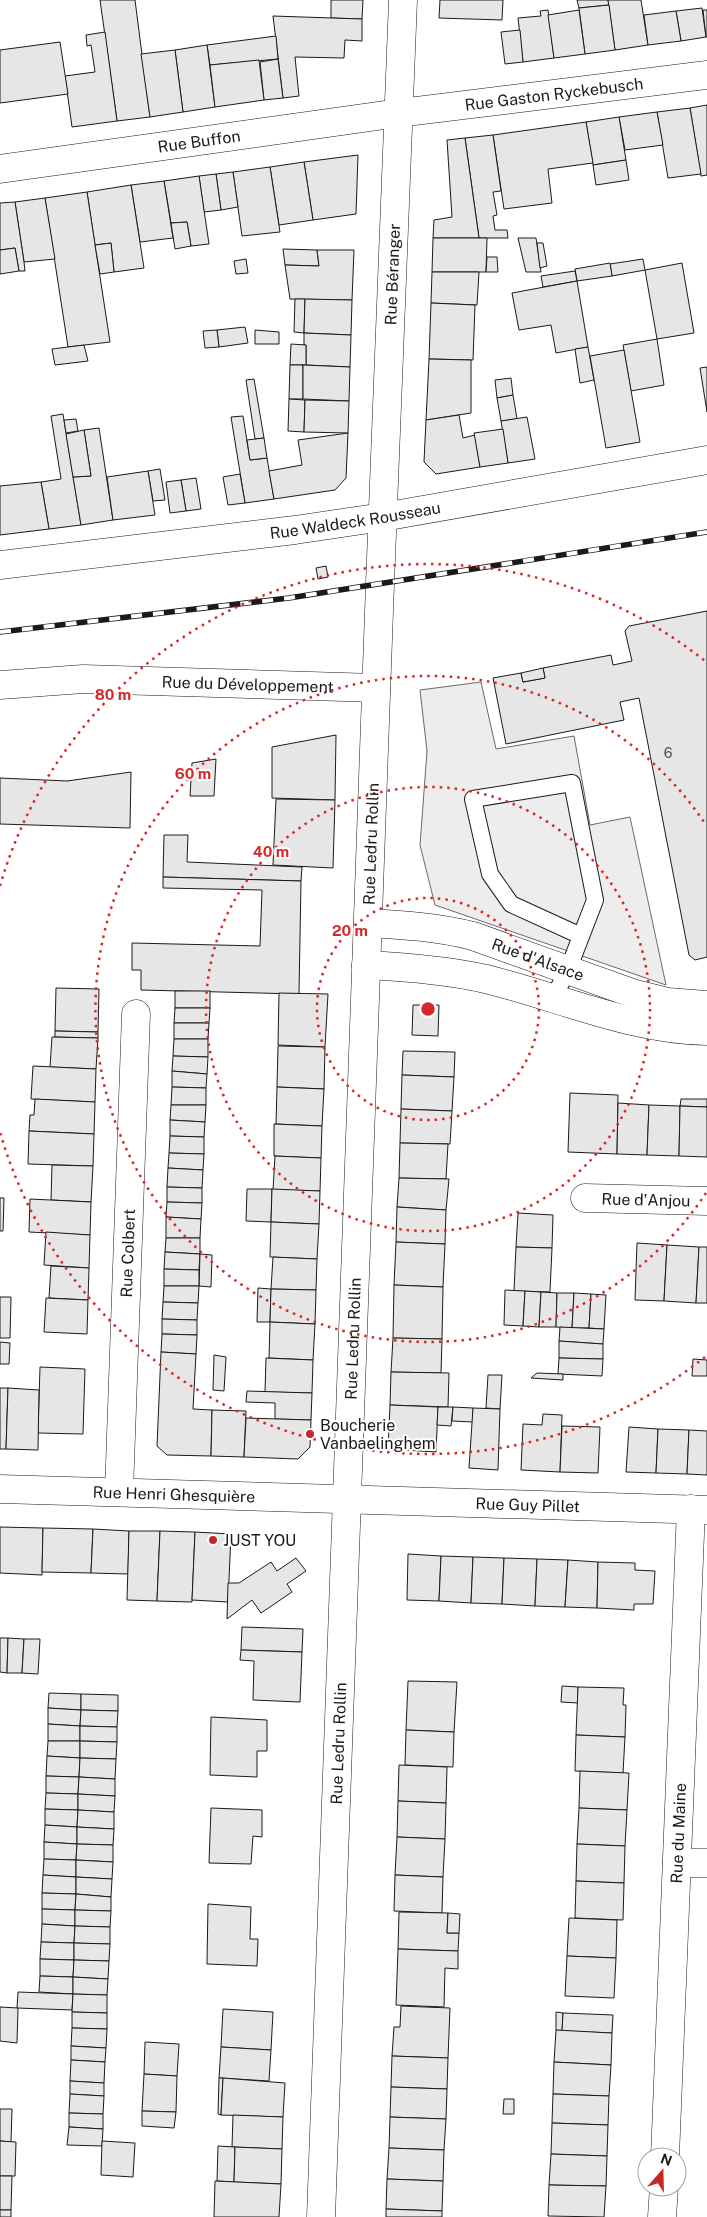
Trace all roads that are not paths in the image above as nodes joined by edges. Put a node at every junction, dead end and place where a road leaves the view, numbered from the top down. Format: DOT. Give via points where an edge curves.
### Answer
graph roads {
  1 [pos="403,0"];
  2 [pos="707,75"];
  3 [pos="399,113"];
  4 [pos="0,169"];
  5 [pos="707,460"];
  6 [pos="383,517"];
  7 [pos="381,550"];
  8 [pos="0,565"];
  9 [pos="0,685"];
  10 [pos="376,688"];
  11 [pos="368,924"];
  12 [pos="581,936"];
  13 [pos="366,965"];
  14 [pos="568,970"];
  15 [pos="553,998"];
  16 [pos="707,1006"];
  17 [pos="136,1014"];
  18 [pos="707,1031"];
  19 [pos="585,1198"];
  20 [pos="707,1201"];
  21 [pos="0,1489"];
  22 [pos="119,1492"];
  23 [pos="347,1500"];
  24 [pos="699,1509"];
  25 [pos="677,1863"];
  26 [pos="707,1864"];
  27 [pos="665,2147"];
  28 [pos="663,2197"];
  29 [pos="321,2217"];
  30 [pos="662,2217"];
  1 -- 3 [label="street, Rue Béranger"];
  2 -- 3 [label="street, Rue Gaston Ryckebusch"];
  3 -- 4 [label="street, Rue Buffon"];
  3 -- 6 [label="street, Rue Béranger"];
  5 -- 6 [label="street, Rue Waldeck Rousseau"];
  6 -- 7 [label="street, Rue Béranger"];
  6 -- 8 [label="street, Rue Waldeck Rousseau"];
  7 -- 10 [label="street, Rue Ledru Rollin"];
  9 -- 10 [label="street, Rue du Développement" via="83,679"];
  10 -- 11 [label="street, Rue Ledru Rollin"];
  11 -- 13 [label="street, Rue Ledru Rollin"];
  11 -- 14 [label="street, Rue d'Alsace" via="456,931"];
  12 -- 12 [label="lane" via="595,900 572,783 474,799 490,874 511,904"];
  12 -- 14 [label="lane"];
  13 -- 15 [label="street, Rue d'Alsace" via="442,970"];
  13 -- 23 [label="street, Rue Ledru Rollin"];
  14 -- 15 [label="lane"];
  14 -- 16 [label="street, Rue d'Alsace" via="651,998"];
  15 -- 18 [label="street, Rue d'Alsace" via="668,1029"];
  17 -- 22 [label="street, Rue Colbert"];
  19 -- 20 [label="street, Rue d'Anjou"];
  21 -- 22 [label="street, Rue Henri Ghesquière"];
  22 -- 23 [label="street, Rue Henri Ghesquière"];
  23 -- 24 [label="street, Rue Guy Pillet"];
  23 -- 29 [label="street, Rue Ledru Rollin"];
  24 -- 25 [label="street, Rue du Maine"];
  25 -- 26 [label="street"];
  25 -- 27 [label="street, Rue du Maine"];
  28 -- 30 [label="street"];
}
